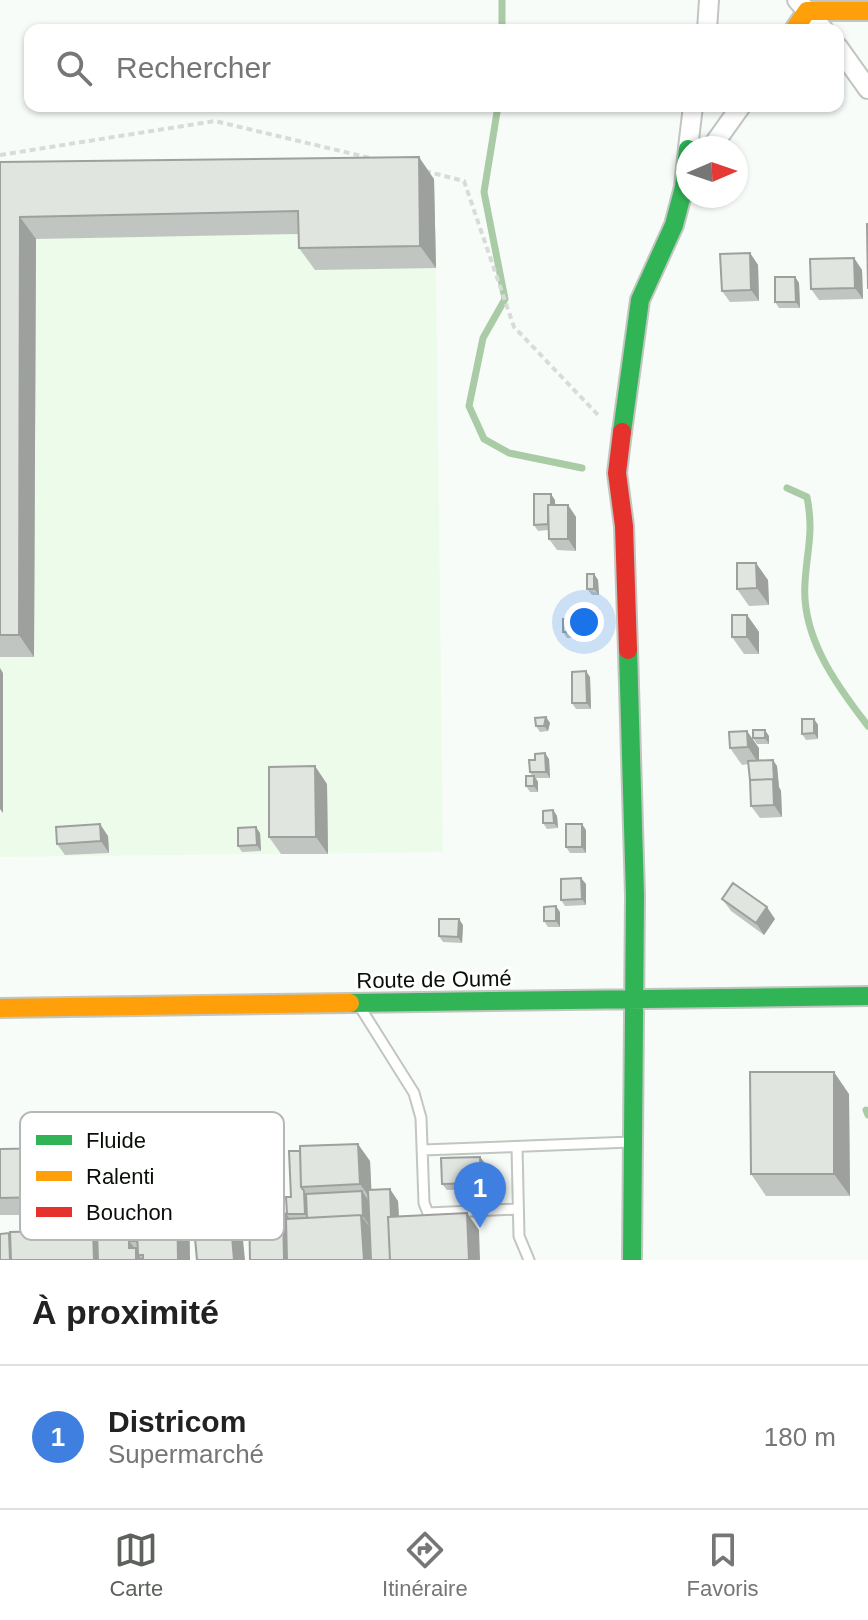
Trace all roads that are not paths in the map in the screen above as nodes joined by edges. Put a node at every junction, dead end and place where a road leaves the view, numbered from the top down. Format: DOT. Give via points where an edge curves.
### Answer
graph roads {
  1 [pos="709,0"];
  2 [pos="802,5"];
  3 [pos="868,11"];
  4 [pos="707,24"];
  5 [pos="819,24"];
  6 [pos="844,55"];
  7 [pos="868,89"];
  8 [pos="692,112"];
  9 [pos="737,112"];
  10 [pos="690,136"];
  11 [pos="720,136"];
  12 [pos="679,208"];
  13 [pos="868,996"];
  14 [pos="636,999"];
  15 [pos="358,1005"];
  16 [pos="0,1008"];
  17 [pos="633,1142"];
  18 [pos="517,1147"];
  19 [pos="423,1150"];
  20 [pos="517,1209"];
  21 [pos="529,1260"];
  22 [pos="632,1260"];
  1 -- 4 [label="street"];
  2 -- 3 [label="street"];
  2 -- 5 [label="street"];
  6 -- 7 [label="street"];
  8 -- 10 [label="street"];
  9 -- 11 [label="street"];
  12 -- 14 [label="street" via="640,300 617,473 624,526"];
  13 -- 14 [label="street, Route de Oumé"];
  14 -- 15 [label="street, Route de Oumé"];
  14 -- 17 [label="street"];
  15 -- 16 [label="street, Route de Oumé"];
  15 -- 19 [label="lane" via="414,1093"];
  17 -- 18 [label="lane"];
  17 -- 22 [label="street"];
  18 -- 19 [label="lane"];
  18 -- 20 [label="lane"];
  19 -- 20 [label="lane" via="428,1213"];
  20 -- 21 [label="lane" via="519,1236"];
}
